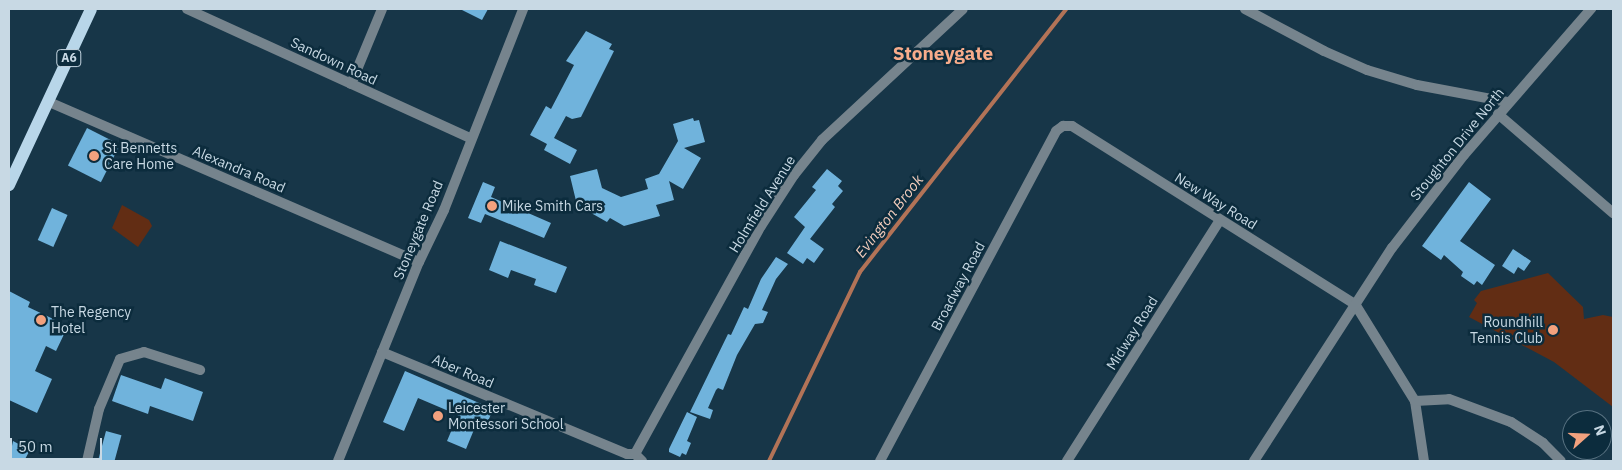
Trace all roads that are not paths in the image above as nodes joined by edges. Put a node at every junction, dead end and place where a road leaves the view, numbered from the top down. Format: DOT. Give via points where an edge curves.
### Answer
graph roads {
  1 [pos="91,9"];
  2 [pos="187,9"];
  3 [pos="382,9"];
  4 [pos="523,9"];
  5 [pos="964,9"];
  6 [pos="1245,9"];
  7 [pos="1591,9"];
  8 [pos="351,84"];
  9 [pos="48,102"];
  10 [pos="1508,102"];
  11 [pos="1498,114"];
  12 [pos="1062,126"];
  13 [pos="470,138"];
  14 [pos="9,185"];
  15 [pos="1613,213"];
  16 [pos="1220,220"];
  17 [pos="419,262"];
  18 [pos="1355,304"];
  19 [pos="382,352"];
  20 [pos="200,370"];
  21 [pos="1415,401"];
  22 [pos="638,458"];
  23 [pos="87,461"];
  24 [pos="338,461"];
  25 [pos="880,461"];
  26 [pos="1067,461"];
  27 [pos="1254,461"];
  28 [pos="1424,461"];
  29 [pos="1561,461"];
  1 -- 9 [label="main road, A6"];
  2 -- 8 [label="street, Sandown Road"];
  3 -- 8 [label="street"];
  4 -- 13 [label="street, Stoneygate Road"];
  5 -- 22 [label="street, Holmfield Avenue" via="822,140 794,176 762,226"];
  6 -- 10 [label="street" via="1367,70"];
  7 -- 10 [label="street, Stoughton Drive North"];
  8 -- 13 [label="street, Sandown Road"];
  9 -- 14 [label="main road, A6"];
  9 -- 17 [label="street, Alexandra Road"];
  10 -- 11 [label="street, Stoughton Drive North"];
  11 -- 15 [label="street"];
  11 -- 18 [label="street, Stoughton Drive North" via="1392,248"];
  12 -- 16 [label="street, New Way Road" via="1072,126"];
  12 -- 25 [label="street, Broadway Road" via="1056,131"];
  13 -- 17 [label="street, Stoneygate Road" via="444,210"];
  16 -- 18 [label="street, New Way Road"];
  16 -- 26 [label="street, Midway Road"];
  17 -- 19 [label="street, Stoneygate Road"];
  18 -- 21 [label="street"];
  18 -- 27 [label="street, Stoughton Drive North"];
  19 -- 22 [label="street, Aber Road"];
  19 -- 24 [label="street, Stoneygate Road"];
  20 -- 23 [label="street" via="144,352 120,359 98,409"];
  21 -- 28 [label="street"];
  21 -- 29 [label="street" via="1449,399 1511,422 1543,443"];
}
